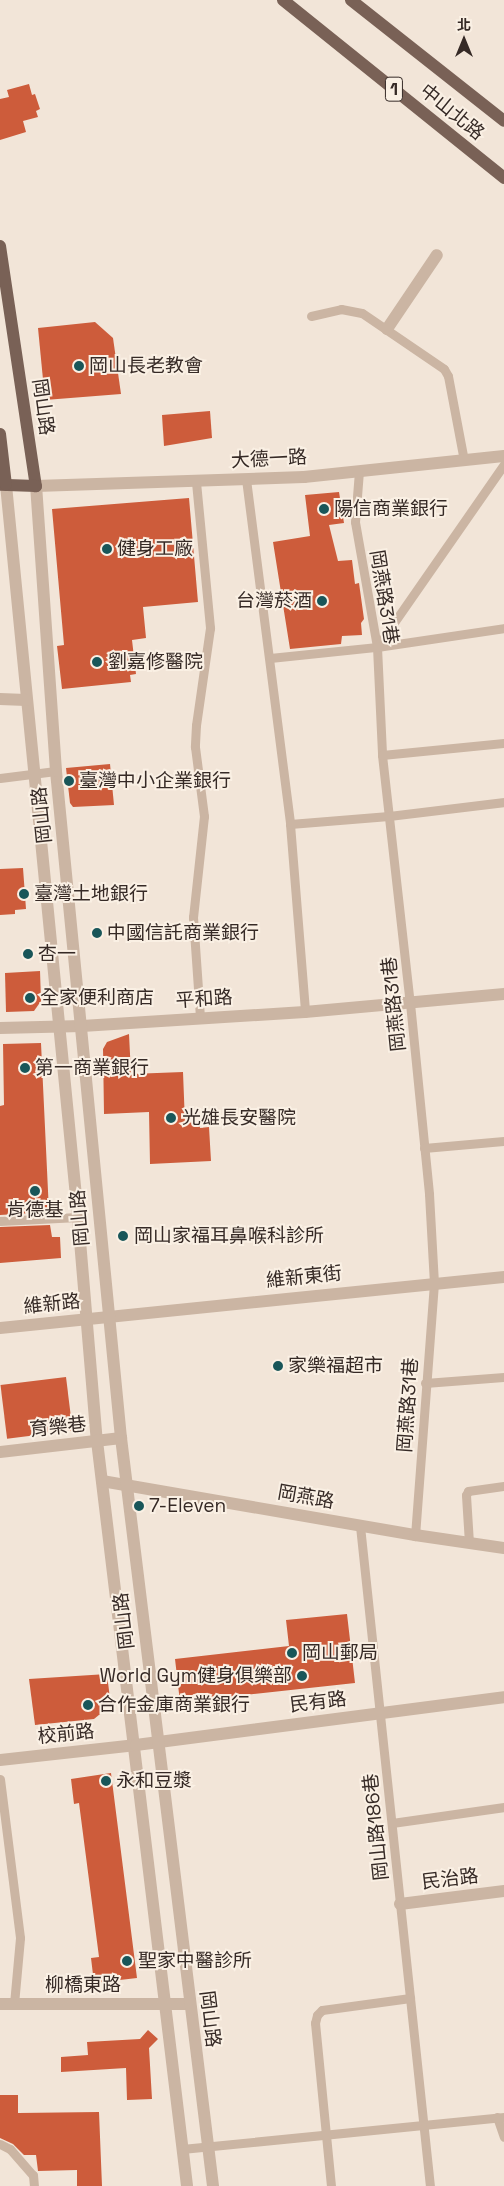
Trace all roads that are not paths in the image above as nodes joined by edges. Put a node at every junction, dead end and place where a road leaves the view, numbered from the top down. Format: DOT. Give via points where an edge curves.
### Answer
graph roads {
  1 [pos="284,0"];
  2 [pos="352,0"];
  3 [pos="504,121"];
  4 [pos="504,178"];
  5 [pos="0,246"];
  6 [pos="437,255"];
  7 [pos="1,260"];
  8 [pos="311,316"];
  9 [pos="386,329"];
  10 [pos="0,434"];
  11 [pos="504,456"];
  12 [pos="464,461"];
  13 [pos="504,464"];
  14 [pos="359,471"];
  15 [pos="246,479"];
  16 [pos="196,482"];
  17 [pos="3,485"];
  18 [pos="36,486"];
  19 [pos="504,628"];
  20 [pos="377,647"];
  21 [pos="270,658"];
  22 [pos="0,699"];
  23 [pos="26,700"];
  24 [pos="504,743"];
  25 [pos="382,755"];
  26 [pos="56,771"];
  27 [pos="33,775"];
  28 [pos="0,778"];
  29 [pos="504,802"];
  30 [pos="389,816"];
  31 [pos="290,824"];
  32 [pos="504,994"];
  33 [pos="410,1003"];
  34 [pos="305,1012"];
  35 [pos="200,1018"];
  36 [pos="59,1026"];
  37 [pos="82,1026"];
  38 [pos="0,1028"];
  39 [pos="504,1140"];
  40 [pos="424,1148"];
  41 [pos="78,1216"];
  42 [pos="0,1221"];
  43 [pos="504,1277"];
  44 [pos="434,1283"];
  45 [pos="108,1317"];
  46 [pos="86,1319"];
  47 [pos="0,1328"];
  48 [pos="504,1377"];
  49 [pos="425,1383"];
  50 [pos="121,1438"];
  51 [pos="98,1441"];
  52 [pos="0,1452"];
  53 [pos="102,1480"];
  54 [pos="126,1485"];
  55 [pos="504,1486"];
  56 [pos="360,1526"];
  57 [pos="415,1535"];
  58 [pos="469,1543"];
  59 [pos="504,1548"];
  60 [pos="504,1696"];
  61 [pos="380,1713"];
  62 [pos="157,1741"];
  63 [pos="136,1745"];
  64 [pos="0,1760"];
  65 [pos="0,1779"];
  66 [pos="504,1807"];
  67 [pos="392,1823"];
  68 [pos="504,1891"];
  69 [pos="400,1904"];
  70 [pos="410,1998"];
  71 [pos="0,2004"];
  72 [pos="14,2004"];
  73 [pos="166,2004"];
  74 [pos="190,2004"];
  75 [pos="500,2117"];
  76 [pos="424,2125"];
  77 [pos="326,2135"];
  78 [pos="504,2137"];
  79 [pos="0,2144"];
  80 [pos="208,2147"];
  81 [pos="182,2149"];
  82 [pos="34,2186"];
  83 [pos="187,2186"];
  84 [pos="213,2186"];
  85 [pos="331,2186"];
  86 [pos="430,2186"];
  1 -- 4 [label="main road, 中山北路 / 1"];
  2 -- 3 [label="main road, 中山北路 / 1"];
  5 -- 7 [label="main road, 岡山路"];
  6 -- 9 [label="street"];
  7 -- 18 [label="main road, 岡山路"];
  8 -- 9 [label="lane" via="350,309"];
  9 -- 12 [label="lane" via="444,369"];
  10 -- 17 [label="main road, 岡山路"];
  11 -- 12 [label="street, 大德一路"];
  12 -- 14 [label="street, 大德一路"];
  13 -- 20 [label="lane"];
  14 -- 15 [label="street, 大德一路"];
  14 -- 20 [label="lane, 岡燕路31巷" via="355,522"];
  15 -- 16 [label="street, 大德一路"];
  15 -- 21 [label="lane"];
  16 -- 18 [label="street, 大德一路"];
  16 -- 35 [label="lane" via="210,628 196,725 204,816 193,917"];
  17 -- 18 [label="main road"];
  17 -- 23 [label="street, 岡山路"];
  18 -- 26 [label="street, 岡山路"];
  19 -- 20 [label="lane"];
  20 -- 21 [label="lane"];
  20 -- 25 [label="lane, 岡燕路31巷"];
  21 -- 31 [label="lane"];
  22 -- 23 [label="street"];
  23 -- 27 [label="street, 岡山路"];
  24 -- 25 [label="lane"];
  25 -- 30 [label="lane, 岡燕路31巷"];
  26 -- 27 [label="lane"];
  26 -- 37 [label="street, 岡山路"];
  27 -- 28 [label="lane"];
  27 -- 36 [label="street, 岡山路"];
  29 -- 30 [label="lane"];
  30 -- 31 [label="lane"];
  30 -- 33 [label="lane, 岡燕路31巷"];
  31 -- 34 [label="lane"];
  32 -- 33 [label="street, 平和路"];
  33 -- 34 [label="street, 平和路"];
  33 -- 40 [label="lane, 岡燕路31巷"];
  34 -- 35 [label="street, 平和路"];
  35 -- 37 [label="street, 平和路"];
  36 -- 37 [label="street, 平和路"];
  36 -- 38 [label="street, 平和路"];
  36 -- 41 [label="street, 岡山路"];
  37 -- 45 [label="street, 岡山路"];
  39 -- 40 [label="lane"];
  40 -- 44 [label="lane, 岡燕路31巷"];
  41 -- 42 [label="lane"];
  41 -- 46 [label="street, 岡山路"];
  43 -- 44 [label="street, 維新東街"];
  44 -- 45 [label="street, 維新東街"];
  44 -- 49 [label="lane, 岡燕路31巷"];
  45 -- 46 [label="street, 維新路"];
  45 -- 50 [label="street, 岡山路"];
  46 -- 47 [label="street, 維新路"];
  46 -- 51 [label="street, 岡山路"];
  48 -- 49 [label="lane"];
  49 -- 57 [label="lane, 岡燕路31巷"];
  50 -- 51 [label="street, 育樂巷"];
  50 -- 54 [label="street, 岡山路"];
  51 -- 52 [label="street, 育樂巷"];
  51 -- 53 [label="street, 岡山路"];
  53 -- 54 [label="street, 岡燕路"];
  53 -- 63 [label="street, 岡山路"];
  54 -- 56 [label="street, 岡燕路"];
  54 -- 62 [label="street, 岡山路"];
  55 -- 58 [label="lane" via="468,1491"];
  56 -- 57 [label="street, 岡燕路"];
  56 -- 61 [label="lane, 岡山路186巷"];
  57 -- 58 [label="street, 岡燕路"];
  58 -- 59 [label="street, 岡燕路"];
  60 -- 61 [label="street, 民有路"];
  61 -- 62 [label="street, 民有路"];
  61 -- 67 [label="lane, 岡山路186巷"];
  62 -- 63 [label="street, 民有路"];
  62 -- 74 [label="street, 岡山路"];
  63 -- 64 [label="street, 校前路"];
  63 -- 73 [label="street, 岡山路"];
  65 -- 72 [label="lane" via="20,1938"];
  66 -- 67 [label="lane"];
  67 -- 69 [label="lane, 岡山路186巷"];
  68 -- 69 [label="street, 民治路"];
  69 -- 70 [label="lane, 岡山路186巷"];
  70 -- 76 [label="lane, 岡山路186巷"];
  70 -- 77 [label="lane" via="322,2010 317,2015 315,2023"];
  71 -- 72 [label="street, 柳橋東路"];
  72 -- 73 [label="street, 柳橋東路"];
  73 -- 74 [label="street, 柳橋東路"];
  73 -- 81 [label="street, 岡山路"];
  74 -- 80 [label="street, 岡山路"];
  75 -- 76 [label="lane"];
  75 -- 78 [label="lane"];
  76 -- 77 [label="lane"];
  76 -- 86 [label="lane, 岡山路186巷"];
  77 -- 80 [label="lane"];
  77 -- 85 [label="lane"];
  79 -- 82 [label="lane" via="10,2149 32,2175"];
  80 -- 81 [label="lane"];
  80 -- 84 [label="street, 岡山路"];
  81 -- 83 [label="street, 岡山路"];
}
